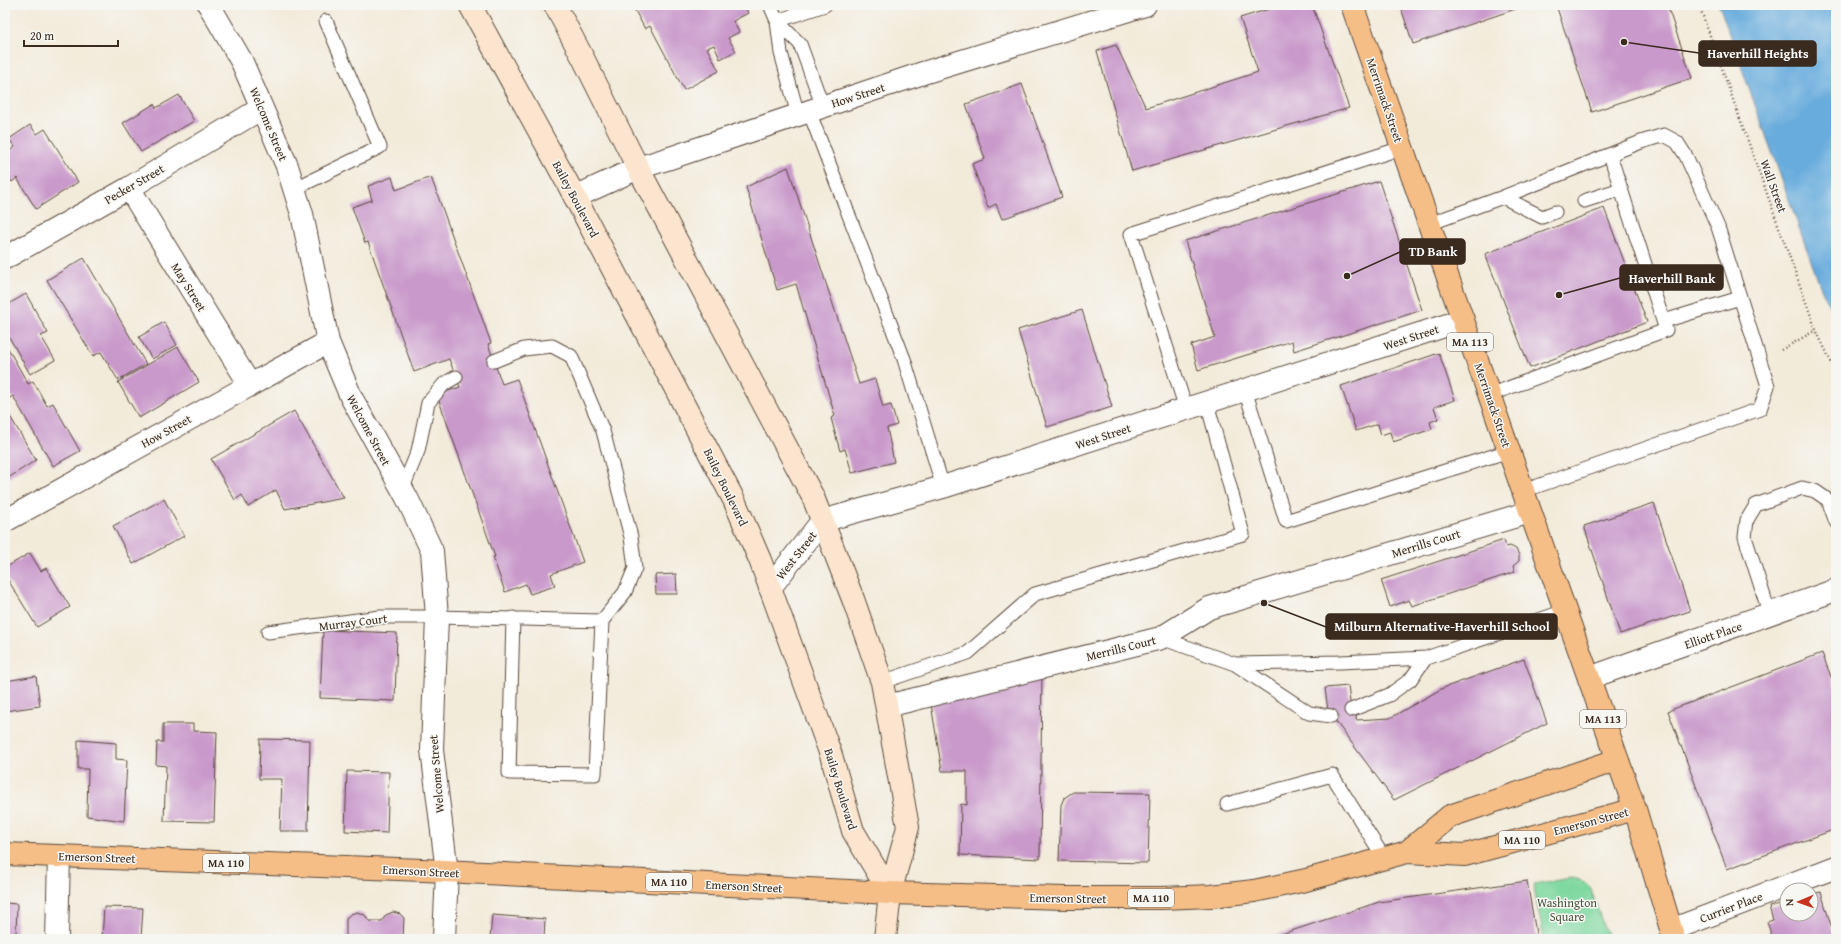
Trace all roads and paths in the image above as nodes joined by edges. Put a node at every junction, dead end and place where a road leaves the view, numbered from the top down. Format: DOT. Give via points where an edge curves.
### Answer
graph roads {
  1 [pos="209,5"];
  2 [pos="470,5"];
  3 [pos="555,5"];
  4 [pos="770,5"];
  5 [pos="825,5"];
  6 [pos="1352,5"];
  7 [pos="1699,5"];
  8 [pos="1139,6"];
  9 [pos="326,21"];
  10 [pos="777,21"];
  11 [pos="262,108"];
  12 [pos="810,111"];
  13 [pos="1402,148"];
  14 [pos="1610,155"];
  15 [pos="638,168"];
  16 [pos="128,188"];
  17 [pos="294,189"];
  18 [pos="1621,189"];
  19 [pos="575,197"];
  20 [pos="1503,197"];
  21 [pos="1584,201"];
  22 [pos="1555,212"];
  23 [pos="1429,224"];
  24 [pos="5,258"];
  25 [pos="1740,298"];
  26 [pos="1463,320"];
  27 [pos="1664,321"];
  28 [pos="1816,330"];
  29 [pos="328,342"];
  30 [pos="1781,350"];
  31 [pos="494,361"];
  32 [pos="1836,372"];
  33 [pos="456,377"];
  34 [pos="250,385"];
  35 [pos="1245,390"];
  36 [pos="1489,395"];
  37 [pos="1207,403"];
  38 [pos="1186,409"];
  39 [pos="1508,451"];
  40 [pos="943,487"];
  41 [pos="402,490"];
  42 [pos="1523,491"];
  43 [pos="1530,512"];
  44 [pos="5,521"];
  45 [pos="822,521"];
  46 [pos="1836,522"];
  47 [pos="770,588"];
  48 [pos="1836,590"];
  49 [pos="1565,611"];
  50 [pos="1770,614"];
  51 [pos="437,616"];
  52 [pos="513,618"];
  53 [pos="602,621"];
  54 [pos="268,632"];
  55 [pos="1161,638"];
  56 [pos="1426,658"];
  57 [pos="1234,664"];
  58 [pos="1590,678"];
  59 [pos="882,682"];
  60 [pos="887,706"];
  61 [pos="1351,710"];
  62 [pos="1331,716"];
  63 [pos="1617,760"];
  64 [pos="1227,804"];
  65 [pos="1635,809"];
  66 [pos="1407,852"];
  67 [pos="5,854"];
  68 [pos="58,856"];
  69 [pos="1384,858"];
  70 [pos="1836,866"];
  71 [pos="447,872"];
  72 [pos="890,893"];
  73 [pos="1672,935"];
  74 [pos="56,939"];
  75 [pos="444,939"];
  76 [pos="885,939"];
  1 -- 11 [label="street, Welcome Street" via="242,62"];
  2 -- 19 [label="main road, Bailey Boulevard"];
  3 -- 15 [label="main road"];
  4 -- 10 [label="lane"];
  5 -- 10 [label="lane"];
  6 -- 13 [label="main road, Merrimack Street / MA 113"];
  7 -- 28 [label="path, Wall Street"];
  8 -- 12 [label="street, How Street"];
  9 -- 17 [label="lane" via="380,147"];
  10 -- 12 [label="lane" via="780,53"];
  10 -- 12 [label="lane" via="800,44"];
  11 -- 16 [label="street, Pecker Street"];
  11 -- 17 [label="street, Welcome Street"];
  12 -- 15 [label="street, How Street"];
  12 -- 40 [label="lane" via="904,359"];
  13 -- 23 [label="main road, Merrimack Street / MA 113"];
  13 -- 38 [label="lane" via="1131,234"];
  14 -- 18 [label="lane"];
  14 -- 20 [label="lane"];
  14 -- 25 [label="lane" via="1664,135 1677,142 1686,156 1718,227"];
  15 -- 19 [label="street, How Street"];
  15 -- 45 [label="main road" via="813,497"];
  16 -- 24 [label="street, Pecker Street"];
  16 -- 34 [label="street, May Street"];
  17 -- 29 [label="street, Welcome Street" via="302,214"];
  18 -- 21 [label="lane"];
  18 -- 27 [label="lane"];
  19 -- 47 [label="main road, Bailey Boulevard" via="734,500"];
  20 -- 22 [label="lane" via="1542,217"];
  20 -- 23 [label="lane"];
  23 -- 26 [label="main road, Merrimack Street / MA 113"];
  25 -- 27 [label="lane"];
  25 -- 42 [label="lane" via="1768,386 1760,409"];
  26 -- 35 [label="street, West Street"];
  26 -- 36 [label="main road, Merrimack Street / MA 113"];
  27 -- 36 [label="lane" via="1666,330"];
  28 -- 30 [label="path"];
  28 -- 32 [label="path, Wall Street"];
  29 -- 34 [label="street, How Street"];
  29 -- 41 [label="street, Welcome Street" via="351,397"];
  31 -- 53 [label="lane" via="524,349 552,346 571,356 604,431 631,537 635,568 625,592"];
  33 -- 41 [label="lane" via="444,384 428,403 418,450"];
  34 -- 44 [label="street, How Street"];
  35 -- 37 [label="street, West Street"];
  35 -- 39 [label="lane" via="1286,521"];
  36 -- 39 [label="main road, Merrimack Street / MA 113"];
  37 -- 38 [label="street, West Street"];
  37 -- 59 [label="lane" via="1243,534 1035,594 968,652"];
  38 -- 40 [label="street, West Street"];
  39 -- 42 [label="main road, Merrimack Street / MA 113"];
  40 -- 45 [label="street, West Street"];
  41 -- 51 [label="street, Welcome Street" via="432,551"];
  42 -- 43 [label="main road, Merrimack Street / MA 113"];
  43 -- 49 [label="main road, Merrimack Street / MA 113"];
  43 -- 55 [label="street, Merrills Court" via="1209,608"];
  45 -- 47 [label="street, West Street"];
  45 -- 59 [label="main road"];
  46 -- 50 [label="lane" via="1828,500 1815,491 1802,488 1756,505 1747,520 1744,537"];
  47 -- 72 [label="main road, Bailey Boulevard" via="831,755 853,831"];
  48 -- 50 [label="street, Elliott Place"];
  49 -- 56 [label="lane"];
  49 -- 58 [label="main road, Merrimack Street / MA 113"];
  50 -- 58 [label="street, Elliott Place"];
  51 -- 52 [label="lane, Murray Court"];
  51 -- 54 [label="lane, Murray Court" via="380,617"];
  51 -- 71 [label="street, Welcome Street" via="432,750"];
  52 -- 53 [label="lane, Murray Court"];
  52 -- 53 [label="lane" via="509,773 595,774"];
  55 -- 57 [label="lane"];
  55 -- 60 [label="street, Merrills Court"];
  56 -- 57 [label="lane"];
  56 -- 61 [label="lane" via="1410,680 1389,695"];
  57 -- 62 [label="lane" via="1309,713"];
  58 -- 63 [label="main road, Merrimack Street / MA 113"];
  59 -- 60 [label="main road"];
  60 -- 72 [label="main road" via="908,827"];
  63 -- 65 [label="main road"];
  63 -- 66 [label="main road, Emerson Street / MA 110" via="1450,816"];
  64 -- 69 [label="lane" via="1332,775"];
  65 -- 66 [label="main road, Emerson Street / MA 110" via="1465,855"];
  65 -- 73 [label="main road"];
  66 -- 69 [label="main road, Emerson Street / MA 110"];
  67 -- 68 [label="main road, Emerson Street / MA 110"];
  68 -- 71 [label="main road, Emerson Street / MA 110"];
  68 -- 74 [label="street"];
  69 -- 72 [label="main road, Emerson Street / MA 110" via="1254,891 1211,896 1066,898"];
  70 -- 73 [label="street, Currier Place"];
  71 -- 72 [label="main road, Emerson Street / MA 110"];
  71 -- 75 [label="street, Welcome Street"];
  72 -- 76 [label="main road"];
}
